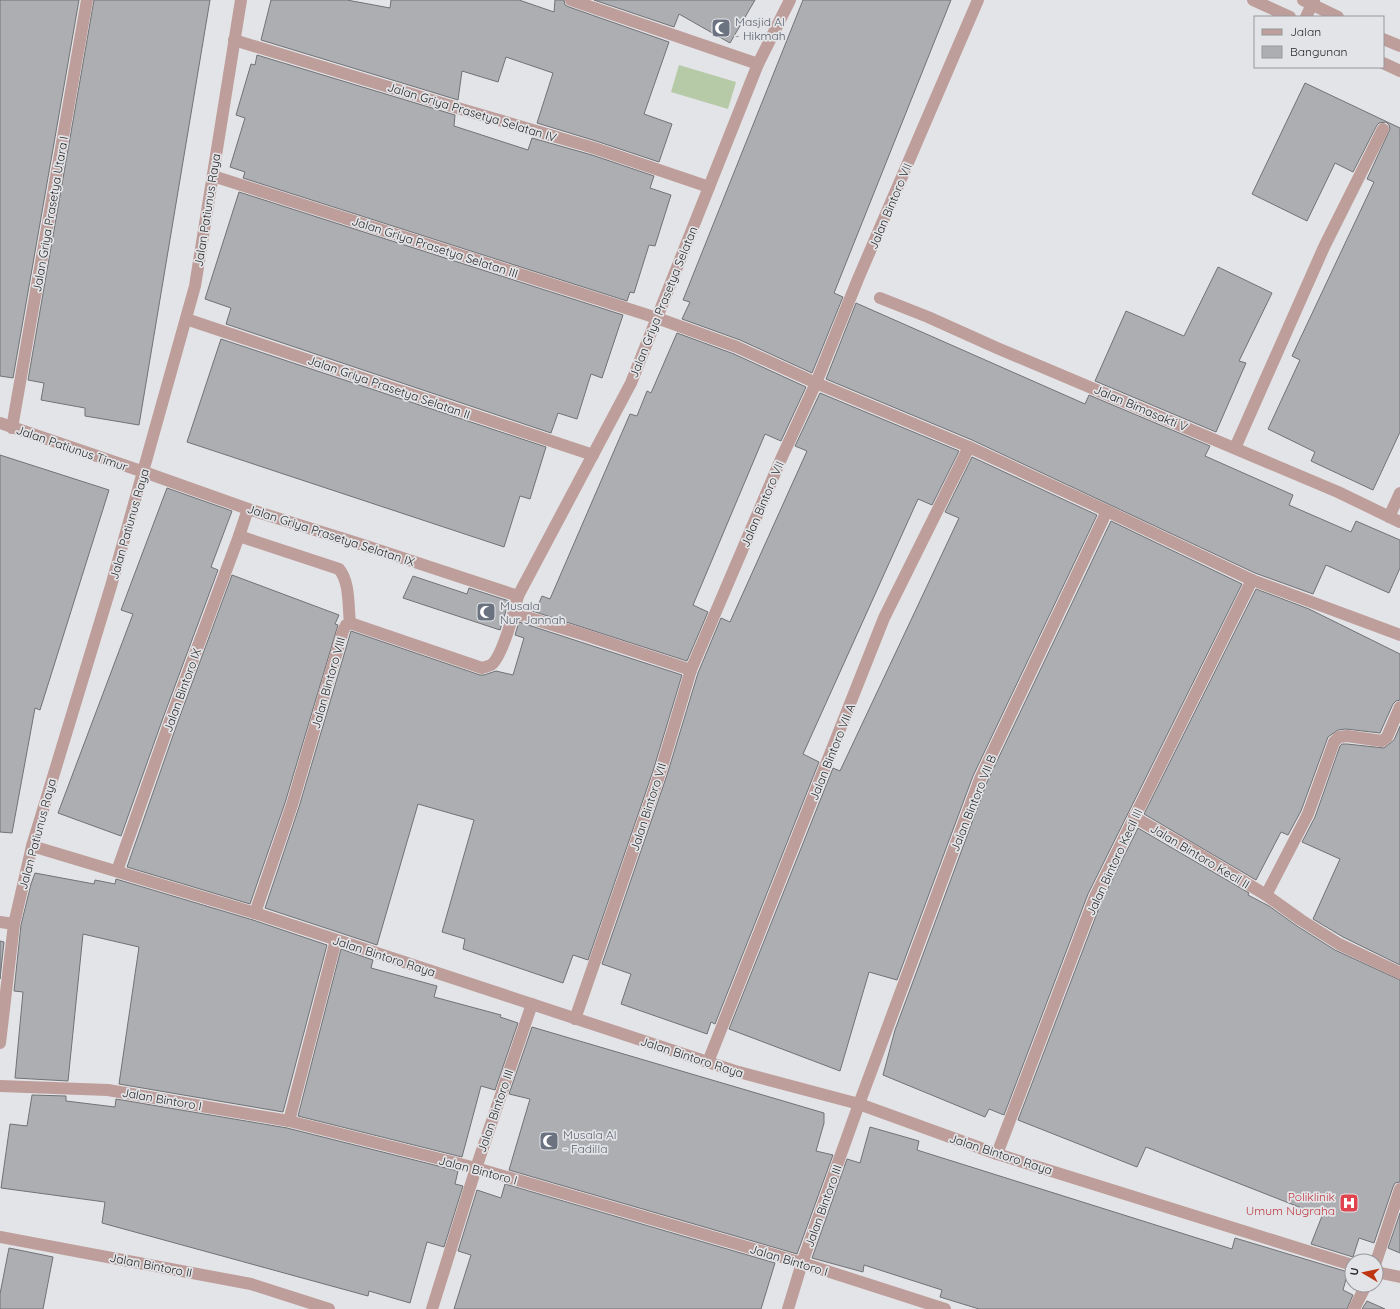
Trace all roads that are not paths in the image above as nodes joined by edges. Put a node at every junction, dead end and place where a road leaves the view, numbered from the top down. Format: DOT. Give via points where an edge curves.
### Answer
graph roads {
  1 [pos="87,0"];
  2 [pos="241,0"];
  3 [pos="571,0"];
  4 [pos="790,0"];
  5 [pos="978,0"];
  6 [pos="1253,0"];
  7 [pos="1310,2"];
  8 [pos="1288,16"];
  9 [pos="1306,16"];
  10 [pos="1336,16"];
  11 [pos="1384,38"];
  12 [pos="234,40"];
  13 [pos="1400,46"];
  14 [pos="1384,63"];
  15 [pos="758,64"];
  16 [pos="1400,71"];
  17 [pos="1383,129"];
  18 [pos="213,176"];
  19 [pos="710,187"];
  20 [pos="880,298"];
  21 [pos="657,318"];
  22 [pos="186,319"];
  23 [pos="816,383"];
  24 [pos="0,423"];
  25 [pos="12,428"];
  26 [pos="969,447"];
  27 [pos="1235,448"];
  28 [pos="593,455"];
  29 [pos="144,472"];
  30 [pos="1400,493"];
  31 [pos="248,509"];
  32 [pos="1107,511"];
  33 [pos="1395,520"];
  34 [pos="239,536"];
  35 [pos="1252,580"];
  36 [pos="518,596"];
  37 [pos="514,613"];
  38 [pos="350,623"];
  39 [pos="1400,636"];
  40 [pos="691,670"];
  41 [pos="1400,706"];
  42 [pos="1134,818"];
  43 [pos="32,846"];
  44 [pos="117,871"];
  45 [pos="1266,895"];
  46 [pos="255,913"];
  47 [pos="0,922"];
  48 [pos="14,924"];
  49 [pos="336,940"];
  50 [pos="1400,973"];
  51 [pos="532,1004"];
  52 [pos="575,1019"];
  53 [pos="0,1043"];
  54 [pos="708,1062"];
  55 [pos="0,1086"];
  56 [pos="859,1104"];
  57 [pos="288,1121"];
  58 [pos="997,1154"];
  59 [pos="476,1168"];
  60 [pos="1400,1189"];
  61 [pos="0,1237"];
  62 [pos="1379,1253"];
  63 [pos="1344,1262"];
  64 [pos="802,1263"];
  65 [pos="1384,1274"];
  66 [pos="1400,1277"];
  67 [pos="1362,1293"];
  68 [pos="300,1305"];
  69 [pos="329,1309"];
  70 [pos="432,1309"];
  71 [pos="788,1309"];
  72 [pos="944,1309"];
  73 [pos="1354,1309"];
  1 -- 25 [label="street, Jalan Griya Prasetya Utara I"];
  2 -- 12 [label="street, Jalan Patiunus Raya"];
  3 -- 15 [label="street"];
  4 -- 15 [label="street, Jalan Griya Prasetya Selatan"];
  5 -- 23 [label="street, Jalan Bintoro VII"];
  6 -- 8 [label="street"];
  7 -- 9 [label="street"];
  7 -- 10 [label="street"];
  11 -- 13 [label="street"];
  12 -- 18 [label="street, Jalan Patiunus Raya"];
  12 -- 19 [label="street, Jalan Griya Prasetya Selatan IV" via="594,148"];
  14 -- 16 [label="street"];
  15 -- 19 [label="street, Jalan Griya Prasetya Selatan"];
  17 -- 27 [label="street" via="1324,247"];
  18 -- 21 [label="street, Jalan Griya Prasetya Selatan III"];
  18 -- 22 [label="street, Jalan Patiunus Raya" via="195,286"];
  19 -- 21 [label="street, Jalan Griya Prasetya Selatan"];
  20 -- 27 [label="street, Jalan Bimasakti V"];
  21 -- 23 [label="street, Jalan Griya Prasetya Selatan III" via="737,347"];
  21 -- 28 [label="street, Jalan Griya Prasetya Selatan" via="631,383"];
  22 -- 28 [label="street, Jalan Griya Prasetya Selatan II"];
  22 -- 29 [label="street, Jalan Patiunus Raya"];
  23 -- 26 [label="street, Jalan Griya Prasetya Selatan III"];
  23 -- 40 [label="street, Jalan Bintoro VII"];
  24 -- 25 [label="street, Jalan Patiunus Timur"];
  25 -- 29 [label="street, Jalan Patiunus Timur"];
  26 -- 32 [label="street, Jalan Griya Prasetya Selatan III"];
  26 -- 54 [label="street, Jalan Bintoro VII A" via="884,618"];
  27 -- 33 [label="street, Jalan Bimasakti V" via="1338,492"];
  28 -- 36 [label="street, Jalan Griya Prasetya Selatan"];
  29 -- 31 [label="street, Jalan Griya Prasetya Selatan IX"];
  29 -- 43 [label="street, Jalan Patiunus Raya"];
  30 -- 33 [label="street"];
  31 -- 34 [label="street, Jalan Bintoro IX"];
  31 -- 36 [label="street, Jalan Griya Prasetya Selatan IX"];
  32 -- 35 [label="street, Jalan Griya Prasetya Selatan III"];
  32 -- 56 [label="street, Jalan Bintoro VII B" via="980,780"];
  34 -- 38 [label="street" via="339,569 346,583"];
  34 -- 44 [label="street, Jalan Bintoro IX" via="172,713"];
  35 -- 39 [label="street, Jalan Griya Prasetya Selatan III"];
  35 -- 42 [label="street, Jalan Bintoro Kecil III"];
  36 -- 37 [label="street, Jalan Bintoro VIII"];
  37 -- 38 [label="street, Jalan Bintoro VIII" via="497,658 491,665 482,668"];
  37 -- 40 [label="street"];
  38 -- 46 [label="street, Jalan Bintoro VIII" via="343,631 292,805"];
  40 -- 52 [label="street, Jalan Bintoro VII" via="660,773"];
  41 -- 45 [label="street" via="1387,737 1382,741 1347,736 1339,737 1334,742 1308,814"];
  42 -- 45 [label="street, Jalan Bintoro Kecil II"];
  42 -- 58 [label="street, Jalan Bintoro Kecil III" via="1095,897"];
  43 -- 44 [label="street, Jalan Bintoro Raya"];
  43 -- 48 [label="street, Jalan Patiunus Raya"];
  44 -- 46 [label="street, Jalan Bintoro Raya"];
  45 -- 50 [label="street, Jalan Bintoro Kecil II" via="1339,944"];
  46 -- 49 [label="street, Jalan Bintoro Raya"];
  47 -- 48 [label="street"];
  48 -- 53 [label="street, Jalan Patiunus Raya"];
  49 -- 51 [label="street, Jalan Bintoro Raya"];
  49 -- 57 [label="street"];
  51 -- 52 [label="street, Jalan Bintoro Raya"];
  51 -- 59 [label="street, Jalan Bintoro III"];
  52 -- 54 [label="street, Jalan Bintoro Raya"];
  54 -- 56 [label="street, Jalan Bintoro Raya"];
  55 -- 57 [label="street, Jalan Bintoro I" via="108,1090"];
  56 -- 58 [label="street, Jalan Bintoro Raya"];
  56 -- 64 [label="street, Jalan Bintoro III"];
  57 -- 59 [label="street, Jalan Bintoro I"];
  58 -- 63 [label="street, Jalan Bintoro Raya"];
  59 -- 64 [label="street, Jalan Bintoro I"];
  59 -- 70 [label="street, Jalan Bintoro III"];
  60 -- 62 [label="street"];
  61 -- 68 [label="street, Jalan Bintoro II" via="251,1284"];
  64 -- 71 [label="street, Jalan Bintoro III"];
  64 -- 72 [label="street, Jalan Bintoro I"];
  65 -- 66 [label="street"];
  67 -- 73 [label="street"];
  68 -- 69 [label="street, Jalan Bintoro II"];
}
